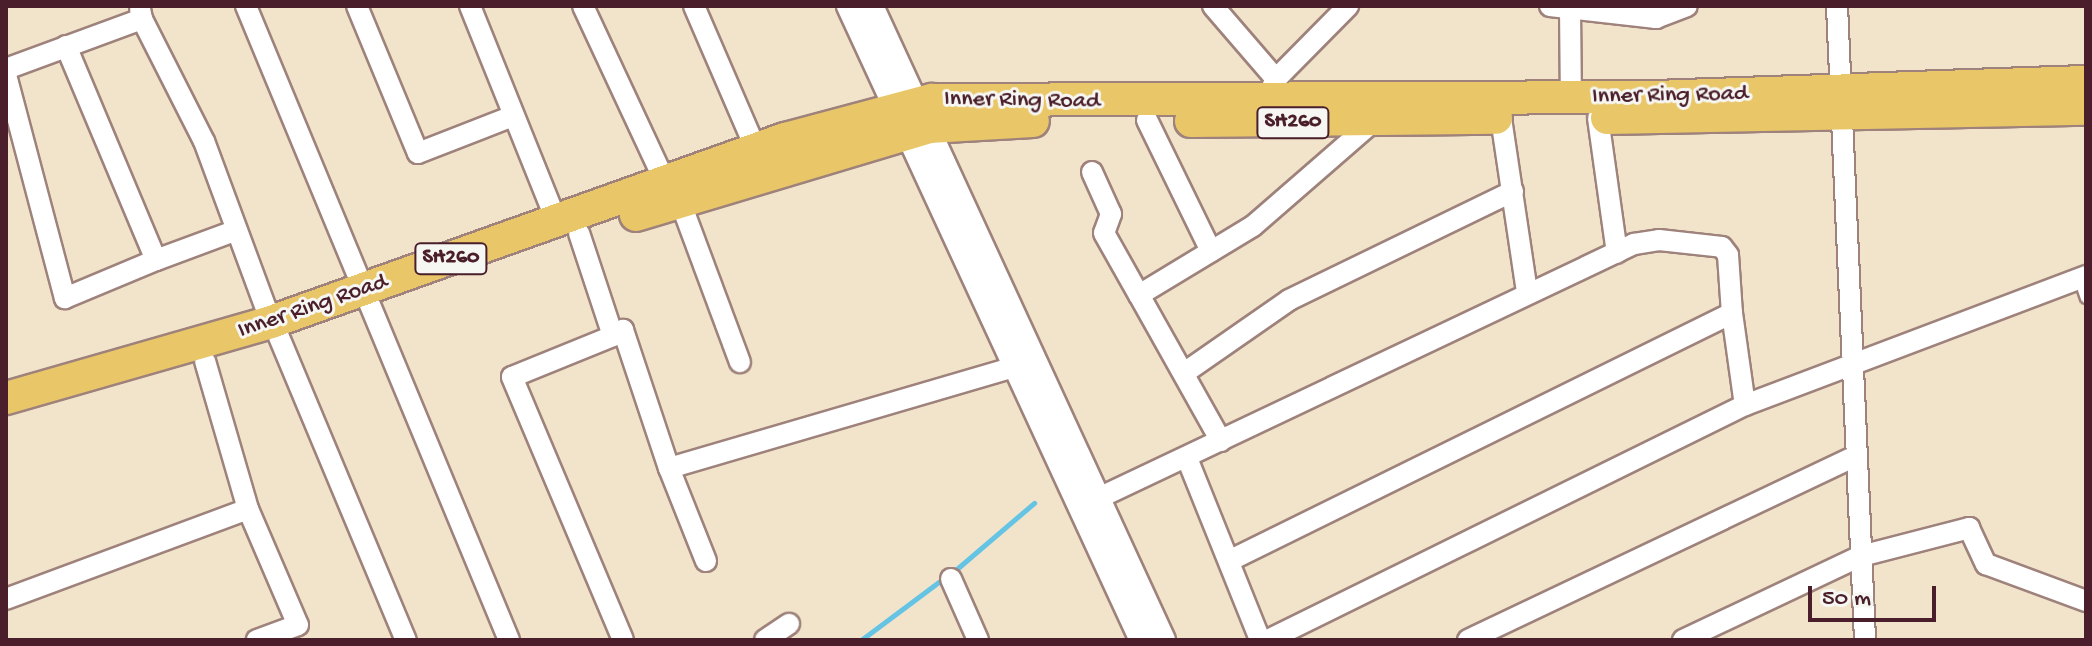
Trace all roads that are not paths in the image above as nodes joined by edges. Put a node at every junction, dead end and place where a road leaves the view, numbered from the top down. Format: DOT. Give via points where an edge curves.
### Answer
graph roads {
  1 [pos="246,6"];
  2 [pos="357,6"];
  3 [pos="470,6"];
  4 [pos="583,6"];
  5 [pos="694,6"];
  6 [pos="849,6"];
  7 [pos="871,6"];
  8 [pos="1213,6"];
  9 [pos="1348,6"];
  10 [pos="1687,6"];
  11 [pos="1837,6"];
  12 [pos="1560,7"];
  13 [pos="141,13"];
  14 [pos="66,46"];
  15 [pos="6,69"];
  16 [pos="6,75"];
  17 [pos="1570,79"];
  18 [pos="2086,82"];
  19 [pos="1271,89"];
  20 [pos="1838,105"];
  21 [pos="2086,109"];
  22 [pos="513,116"];
  23 [pos="1501,118"];
  24 [pos="1598,118"];
  25 [pos="912,119"];
  26 [pos="1147,120"];
  27 [pos="1369,125"];
  28 [pos="756,149"];
  29 [pos="1092,172"];
  30 [pos="673,191"];
  31 [pos="1513,191"];
  32 [pos="567,227"];
  33 [pos="237,230"];
  34 [pos="1211,251"];
  35 [pos="1617,253"];
  36 [pos="156,260"];
  37 [pos="2084,284"];
  38 [pos="1527,293"];
  39 [pos="1139,295"];
  40 [pos="370,297"];
  41 [pos="1732,313"];
  42 [pos="275,329"];
  43 [pos="613,336"];
  44 [pos="1853,360"];
  45 [pos="205,361"];
  46 [pos="740,362"];
  47 [pos="1023,366"];
  48 [pos="1187,371"];
  49 [pos="6,398"];
  50 [pos="1745,405"];
  51 [pos="6,420"];
  52 [pos="1221,441"];
  53 [pos="1856,456"];
  54 [pos="1187,458"];
  55 [pos="669,468"];
  56 [pos="1090,502"];
  57 [pos="248,509"];
  58 [pos="1861,556"];
  59 [pos="1233,559"];
  60 [pos="706,561"];
  61 [pos="951,579"];
  62 [pos="6,599"];
  63 [pos="2086,601"];
  64 [pos="789,624"];
  65 [pos="302,633"];
  66 [pos="257,640"];
  67 [pos="406,640"];
  68 [pos="509,640"];
  69 [pos="623,640"];
  70 [pos="765,640"];
  71 [pos="978,640"];
  72 [pos="1142,640"];
  73 [pos="1163,640"];
  74 [pos="1260,640"];
  75 [pos="1268,640"];
  76 [pos="1468,640"];
  77 [pos="1683,640"];
  78 [pos="1865,640"];
  1 -- 40 [label="street"];
  2 -- 22 [label="street" via="418,153"];
  3 -- 22 [label="street"];
  4 -- 30 [label="street"];
  5 -- 28 [label="street"];
  6 -- 25 [label="street"];
  7 -- 25 [label="street"];
  8 -- 19 [label="street"];
  9 -- 19 [label="street"];
  10 -- 12 [label="street" via="1656,18"];
  11 -- 20 [label="street"];
  12 -- 17 [label="street"];
  13 -- 14 [label="street"];
  13 -- 33 [label="street" via="204,141"];
  14 -- 15 [label="street"];
  14 -- 36 [label="street"];
  16 -- 36 [label="street" via="65,298"];
  17 -- 19 [label="highway, Inner Ring Road"];
  17 -- 20 [label="highway, Inner Ring Road"];
  18 -- 20 [label="highway, Inner Ring Road"];
  19 -- 25 [label="highway, Inner Ring Road"];
  20 -- 21 [label="highway, Inner Ring Road / SH260"];
  20 -- 24 [label="highway, Inner Ring Road / SH260"];
  20 -- 44 [label="street"];
  22 -- 32 [label="street"];
  23 -- 24 [label="highway, Inner Ring Road / SH260"];
  23 -- 27 [label="highway, Inner Ring Road / SH260"];
  23 -- 31 [label="street"];
  24 -- 35 [label="street"];
  25 -- 26 [label="highway, Inner Ring Road / SH260"];
  25 -- 28 [label="highway, Inner Ring Road / SH260"];
  25 -- 30 [label="highway, Inner Ring Road"];
  25 -- 47 [label="street"];
  26 -- 27 [label="highway, Inner Ring Road / SH260"];
  26 -- 34 [label="street"];
  27 -- 34 [label="street" via="1321,173"];
  28 -- 30 [label="highway, Inner Ring Road / SH260"];
  29 -- 39 [label="street" via="1111,214 1104,233"];
  30 -- 32 [label="highway, Inner Ring Road"];
  30 -- 46 [label="street"];
  31 -- 38 [label="street"];
  31 -- 48 [label="street" via="1289,300"];
  32 -- 40 [label="highway, Inner Ring Road"];
  32 -- 43 [label="street"];
  33 -- 36 [label="street"];
  33 -- 42 [label="street"];
  34 -- 39 [label="street"];
  35 -- 38 [label="street"];
  35 -- 41 [label="street" via="1659,240 1722,247"];
  37 -- 44 [label="street"];
  38 -- 52 [label="street"];
  39 -- 48 [label="street"];
  40 -- 42 [label="highway, Inner Ring Road"];
  40 -- 68 [label="street"];
  41 -- 50 [label="street"];
  41 -- 59 [label="street"];
  42 -- 45 [label="highway, Inner Ring Road"];
  42 -- 49 [label="highway, Inner Ring Road"];
  42 -- 67 [label="street"];
  43 -- 55 [label="street" via="623,330"];
  43 -- 69 [label="street" via="512,377"];
  44 -- 50 [label="street"];
  44 -- 53 [label="street"];
  45 -- 51 [label="highway, Inner Ring Road"];
  45 -- 57 [label="street"];
  47 -- 55 [label="street"];
  47 -- 56 [label="street"];
  48 -- 52 [label="street"];
  50 -- 75 [label="street"];
  52 -- 54 [label="street"];
  53 -- 58 [label="street"];
  53 -- 76 [label="street"];
  54 -- 56 [label="street"];
  54 -- 59 [label="street"];
  55 -- 60 [label="street"];
  56 -- 72 [label="street"];
  56 -- 73 [label="street"];
  57 -- 62 [label="street"];
  57 -- 65 [label="street"];
  58 -- 63 [label="street" via="1969,528 1986,564"];
  58 -- 77 [label="street"];
  58 -- 78 [label="street"];
  59 -- 74 [label="street"];
  61 -- 71 [label="street"];
  64 -- 70 [label="street"];
  65 -- 66 [label="street"];
}
